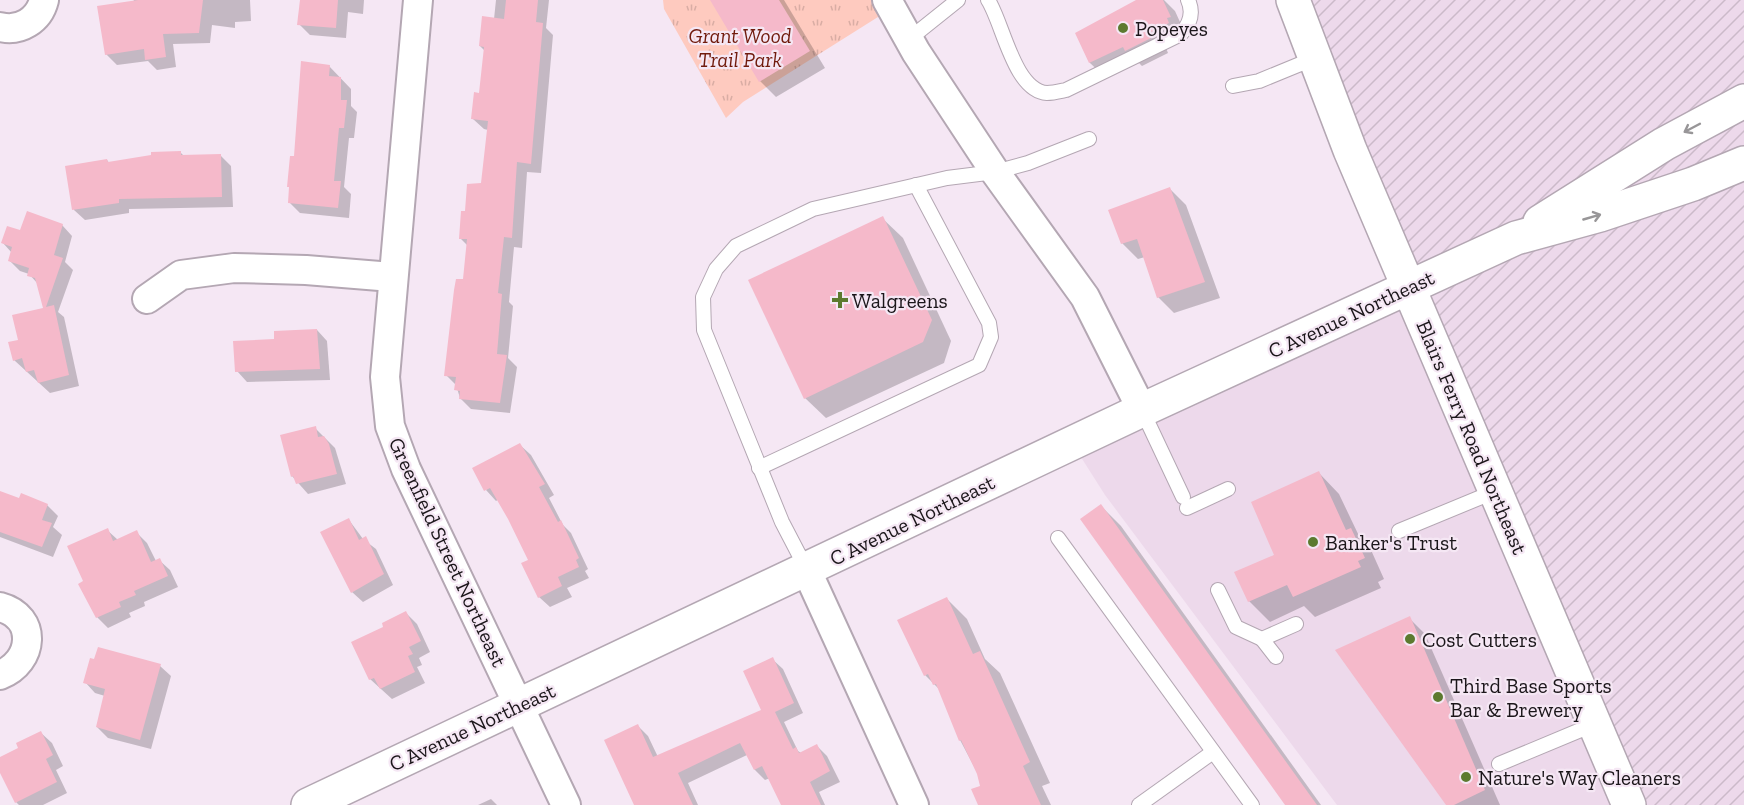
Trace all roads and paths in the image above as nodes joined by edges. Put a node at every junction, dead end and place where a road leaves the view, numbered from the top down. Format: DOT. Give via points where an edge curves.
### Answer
graph roads {
  1 [pos="44,0"];
  2 [pos="418,0"];
  3 [pos="887,0"];
  4 [pos="958,0"];
  5 [pos="988,0"];
  6 [pos="1188,0"];
  7 [pos="1293,0"];
  8 [pos="0,27"];
  9 [pos="912,46"];
  10 [pos="1316,58"];
  11 [pos="1233,86"];
  12 [pos="1744,101"];
  13 [pos="1089,139"];
  14 [pos="1744,163"];
  15 [pos="995,172"];
  16 [pos="916,185"];
  17 [pos="1516,238"];
  18 [pos="392,278"];
  19 [pos="1409,287"];
  20 [pos="147,299"];
  21 [pos="1142,410"];
  22 [pos="759,468"];
  23 [pos="1228,489"];
  24 [pos="1496,492"];
  25 [pos="1399,531"];
  26 [pos="1058,538"];
  27 [pos="807,571"];
  28 [pos="1218,590"];
  29 [pos="0,607"];
  30 [pos="1296,624"];
  31 [pos="1262,639"];
  32 [pos="1276,657"];
  33 [pos="0,675"];
  34 [pos="520,704"];
  35 [pos="1595,724"];
  36 [pos="1213,752"];
  37 [pos="1500,764"];
  38 [pos="308,805"];
  39 [pos="566,805"];
  40 [pos="914,805"];
  41 [pos="1138,805"];
  42 [pos="1252,805"];
  43 [pos="1629,805"];
  1 -- 8 [label="street" via="28,23 16,28"];
  2 -- 18 [label="street, Greenfield Street Northeast"];
  3 -- 9 [label="street"];
  4 -- 9 [label="lane"];
  5 -- 6 [label="lane" via="1003,11 1002,35 1027,84 1046,93 1066,90 1181,34 1190,24"];
  7 -- 10 [label="main road, Blairs Ferry Road Northeast"];
  9 -- 15 [label="street"];
  10 -- 11 [label="lane" via="1259,81"];
  10 -- 19 [label="main road, Blairs Ferry Road Northeast" via="1350,150"];
  12 -- 17 [label="main road, C Avenue Northeast, one-way" via="1664,144"];
  13 -- 15 [label="lane"];
  17 -- 14 [label="main road, C Avenue Northeast, one-way" via="1672,191"];
  15 -- 16 [label="lane"];
  15 -- 21 [label="street" via="1085,297"];
  16 -- 22 [label="lane" via="813,209 736,246 716,269 703,297 704,330"];
  16 -- 22 [label="lane" via="989,322 991,337 979,365"];
  17 -- 19 [label="main road, C Avenue Northeast"];
  18 -- 20 [label="street" via="234,268 181,275"];
  18 -- 34 [label="street, Greenfield Street Northeast" via="385,377 390,426 406,469"];
  19 -- 21 [label="main road, C Avenue Northeast"];
  19 -- 24 [label="main road, Blairs Ferry Road Northeast"];
  21 -- 23 [label="lane" via="1185,503"];
  21 -- 27 [label="main road, C Avenue Northeast"];
  22 -- 27 [label="lane"];
  24 -- 25 [label="lane"];
  24 -- 35 [label="main road, Blairs Ferry Road Northeast"];
  26 -- 36 [label="lane"];
  27 -- 34 [label="main road, C Avenue Northeast"];
  27 -- 40 [label="street"];
  28 -- 31 [label="lane" via="1236,627"];
  29 -- 33 [label="street" via="22,622 27,645 18,665"];
  30 -- 31 [label="lane"];
  31 -- 32 [label="lane"];
  34 -- 38 [label="main road, C Avenue Northeast"];
  34 -- 39 [label="street, Greenfield Street Northeast"];
  35 -- 37 [label="lane"];
  35 -- 43 [label="main road, Blairs Ferry Road Northeast"];
  36 -- 41 [label="lane"];
  36 -- 42 [label="lane"];
}
